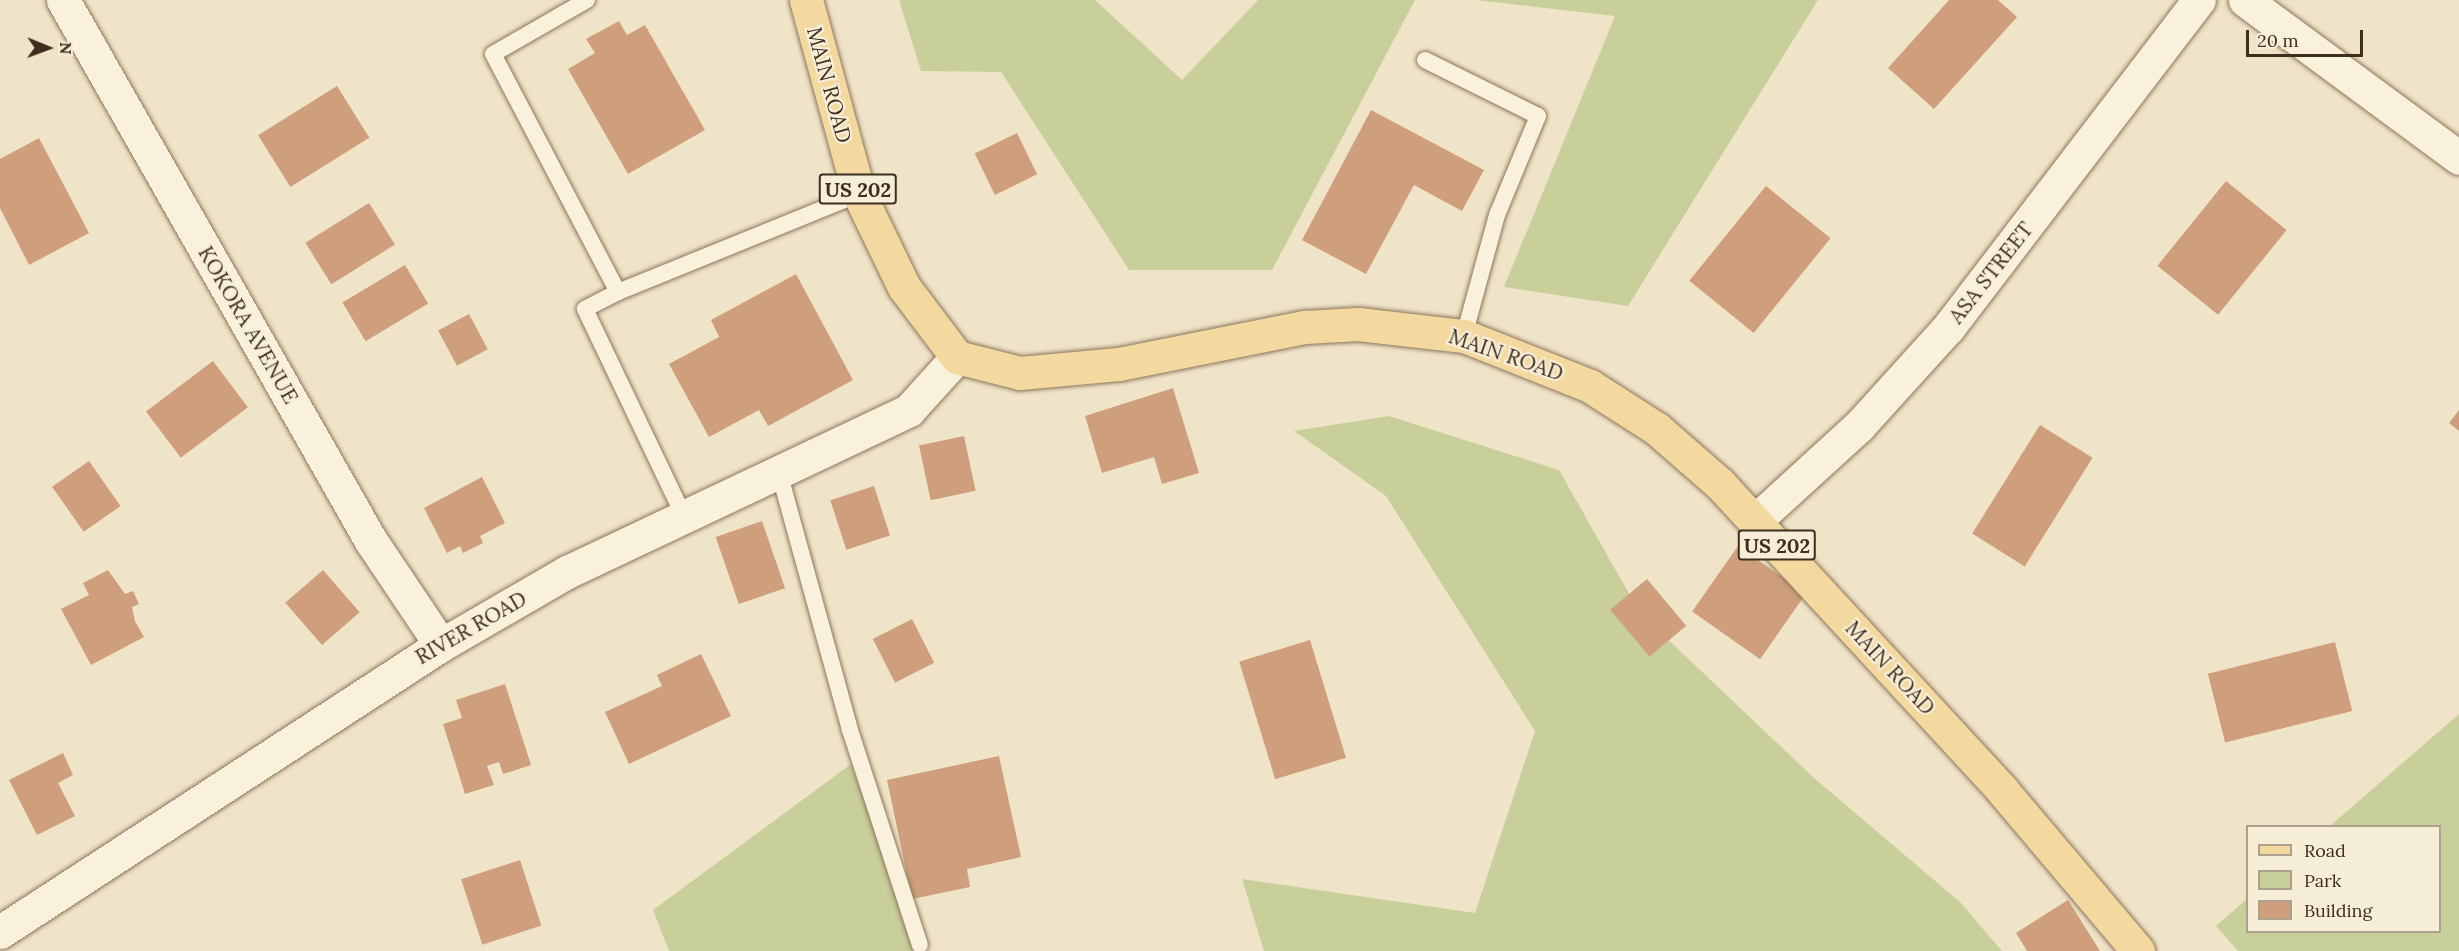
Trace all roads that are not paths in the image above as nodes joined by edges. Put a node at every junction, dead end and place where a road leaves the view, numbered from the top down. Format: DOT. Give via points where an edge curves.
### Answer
graph roads {
  1 [pos="63,0"];
  2 [pos="587,0"];
  3 [pos="807,0"];
  4 [pos="2199,0"];
  5 [pos="2245,0"];
  6 [pos="1425,60"];
  7 [pos="2459,158"];
  8 [pos="859,194"];
  9 [pos="618,291"];
  10 [pos="1464,336"];
  11 [pos="957,357"];
  12 [pos="778,472"];
  13 [pos="684,517"];
  14 [pos="1755,521"];
  15 [pos="441,645"];
  16 [pos="0,932"];
  17 [pos="920,945"];
  18 [pos="2138,951"];
  1 -- 15 [label="street, KOKORA AVENUE" via="370,541"];
  2 -- 9 [label="lane" via="493,54"];
  3 -- 8 [label="main road, MAIN ROAD / US 202"];
  4 -- 14 [label="street, ASA STREET" via="1948,328 1859,426"];
  5 -- 7 [label="street"];
  6 -- 10 [label="lane" via="1538,116 1497,215"];
  8 -- 9 [label="lane"];
  8 -- 11 [label="main road, MAIN ROAD / US 202" via="904,287"];
  9 -- 13 [label="lane" via="585,309"];
  10 -- 11 [label="main road, MAIN ROAD / US 202" via="1412,327 1305,327 1119,364 1020,373"];
  10 -- 14 [label="main road, MAIN ROAD / US 202" via="1541,363 1628,410 1720,484"];
  11 -- 12 [label="street, RIVER ROAD" via="909,410"];
  12 -- 13 [label="street, RIVER ROAD"];
  12 -- 17 [label="lane" via="850,730"];
  13 -- 15 [label="street, RIVER ROAD" via="567,572"];
  14 -- 18 [label="main road, MAIN ROAD / US 202" via="2002,790"];
  15 -- 16 [label="street, RIVER ROAD"];
}
